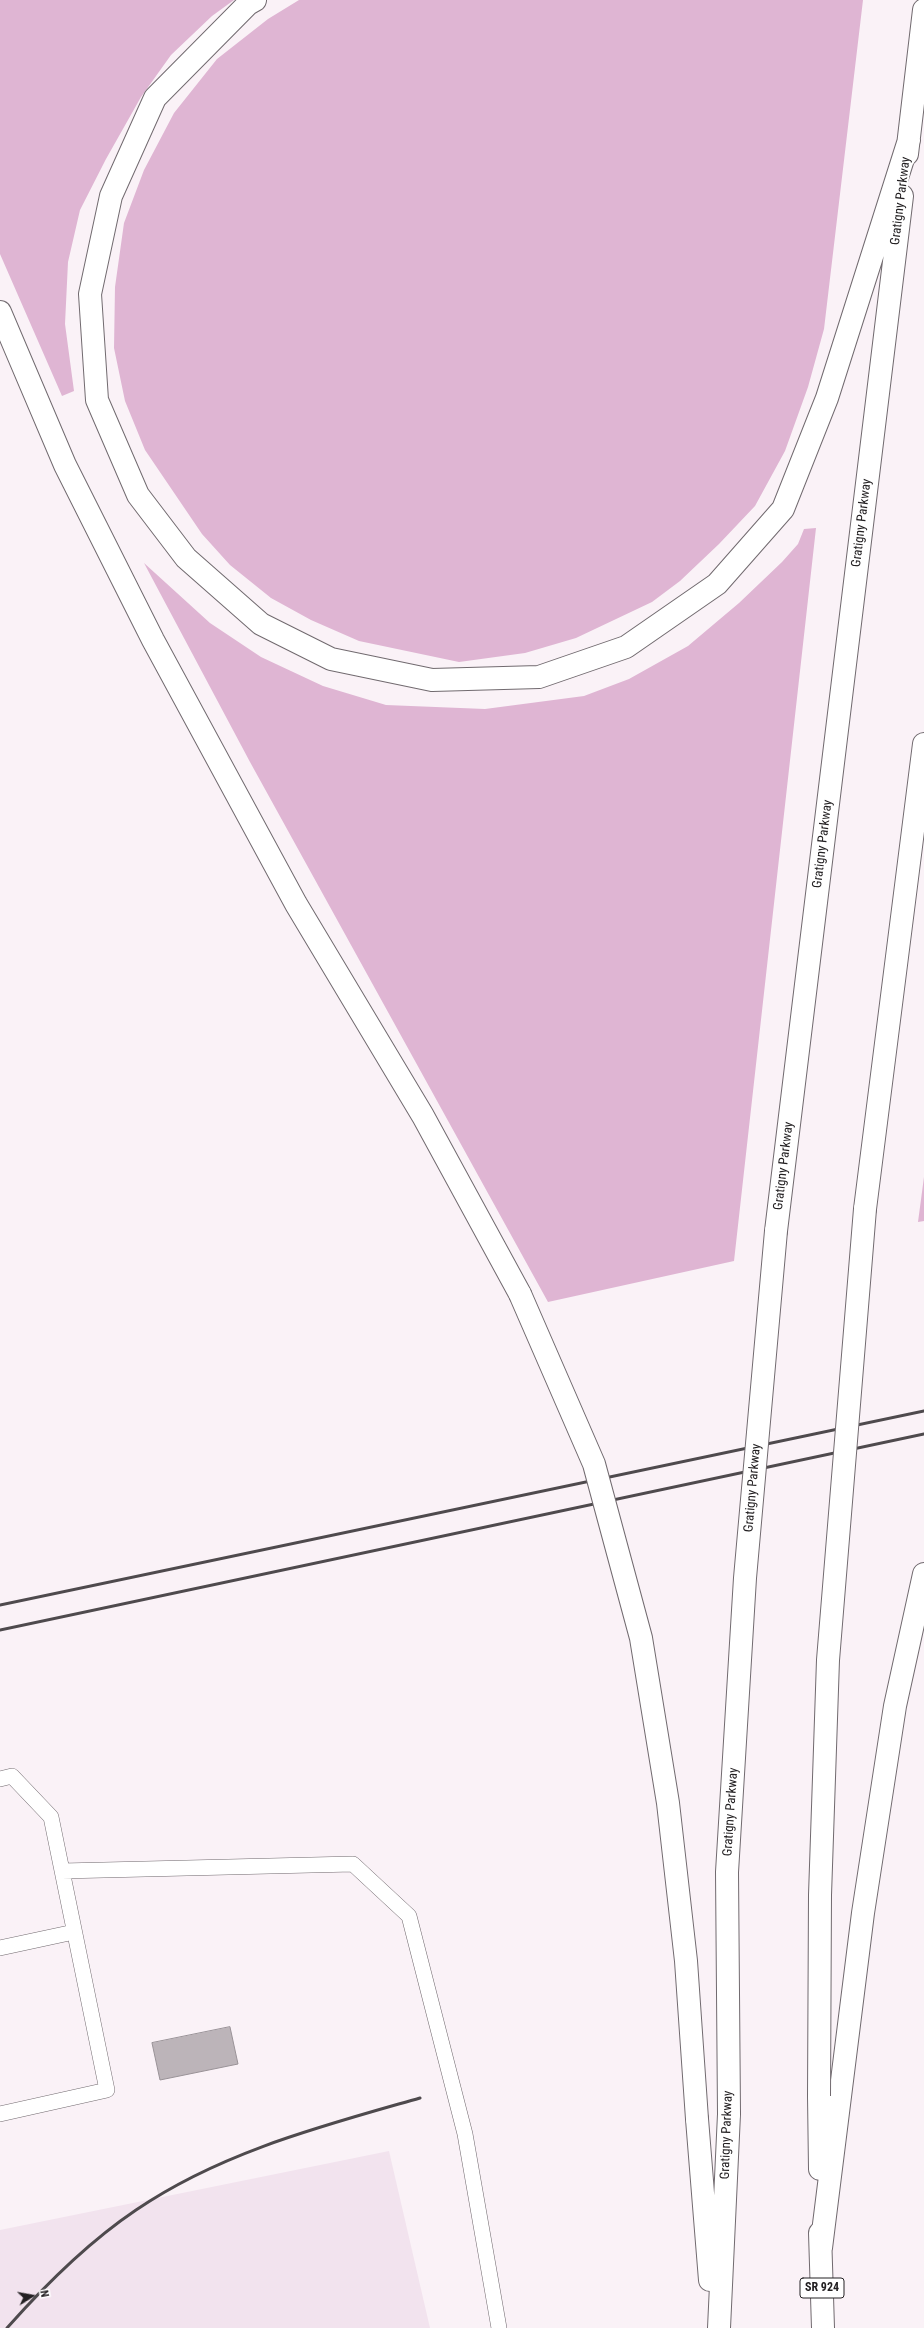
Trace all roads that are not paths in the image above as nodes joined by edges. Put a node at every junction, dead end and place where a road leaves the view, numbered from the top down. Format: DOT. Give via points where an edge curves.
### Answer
graph roads {
  1 [pos="255,0"];
  2 [pos="924,10"];
  3 [pos="909,140"];
  4 [pos="0,312"];
  5 [pos="924,744"];
  6 [pos="924,1574"];
  7 [pos="0,1779"];
  8 [pos="62,1871"];
  9 [pos="74,1932"];
  10 [pos="0,1948"];
  11 [pos="0,2114"];
  12 [pos="821,2248"];
  13 [pos="499,2328"];
  14 [pos="714,2328"];
  15 [pos="719,2328"];
  16 [pos="822,2328"];
  1 -- 3 [label="highway" via="248,4 155,98 111,196 90,294 97,400 138,495 186,558 261,624 331,660 432,680 539,677 626,647 717,584 782,509 827,398"];
  2 -- 3 [label="highway, Gratigny Parkway"];
  3 -- 15 [label="highway, Gratigny Parkway, bridge" via="776,1232 745,1578 727,1872 729,2114"];
  4 -- 14 [label="highway, bridge" via="66,465 153,640 296,904 424,1116 520,1294 594,1464 641,1638 668,1803 686,1961"];
  5 -- 12 [label="highway, bridge" via="865,1210 828,1660 820,1895"];
  6 -- 12 [label="highway" via="895,1706 863,1913"];
  7 -- 8 [label="lane" via="12,1776 51,1816"];
  8 -- 9 [label="lane"];
  8 -- 13 [label="lane" via="353,1864 409,1916 465,2134"];
  9 -- 10 [label="lane"];
  9 -- 11 [label="lane" via="108,2090"];
  12 -- 16 [label="highway, SR 924"];
}
